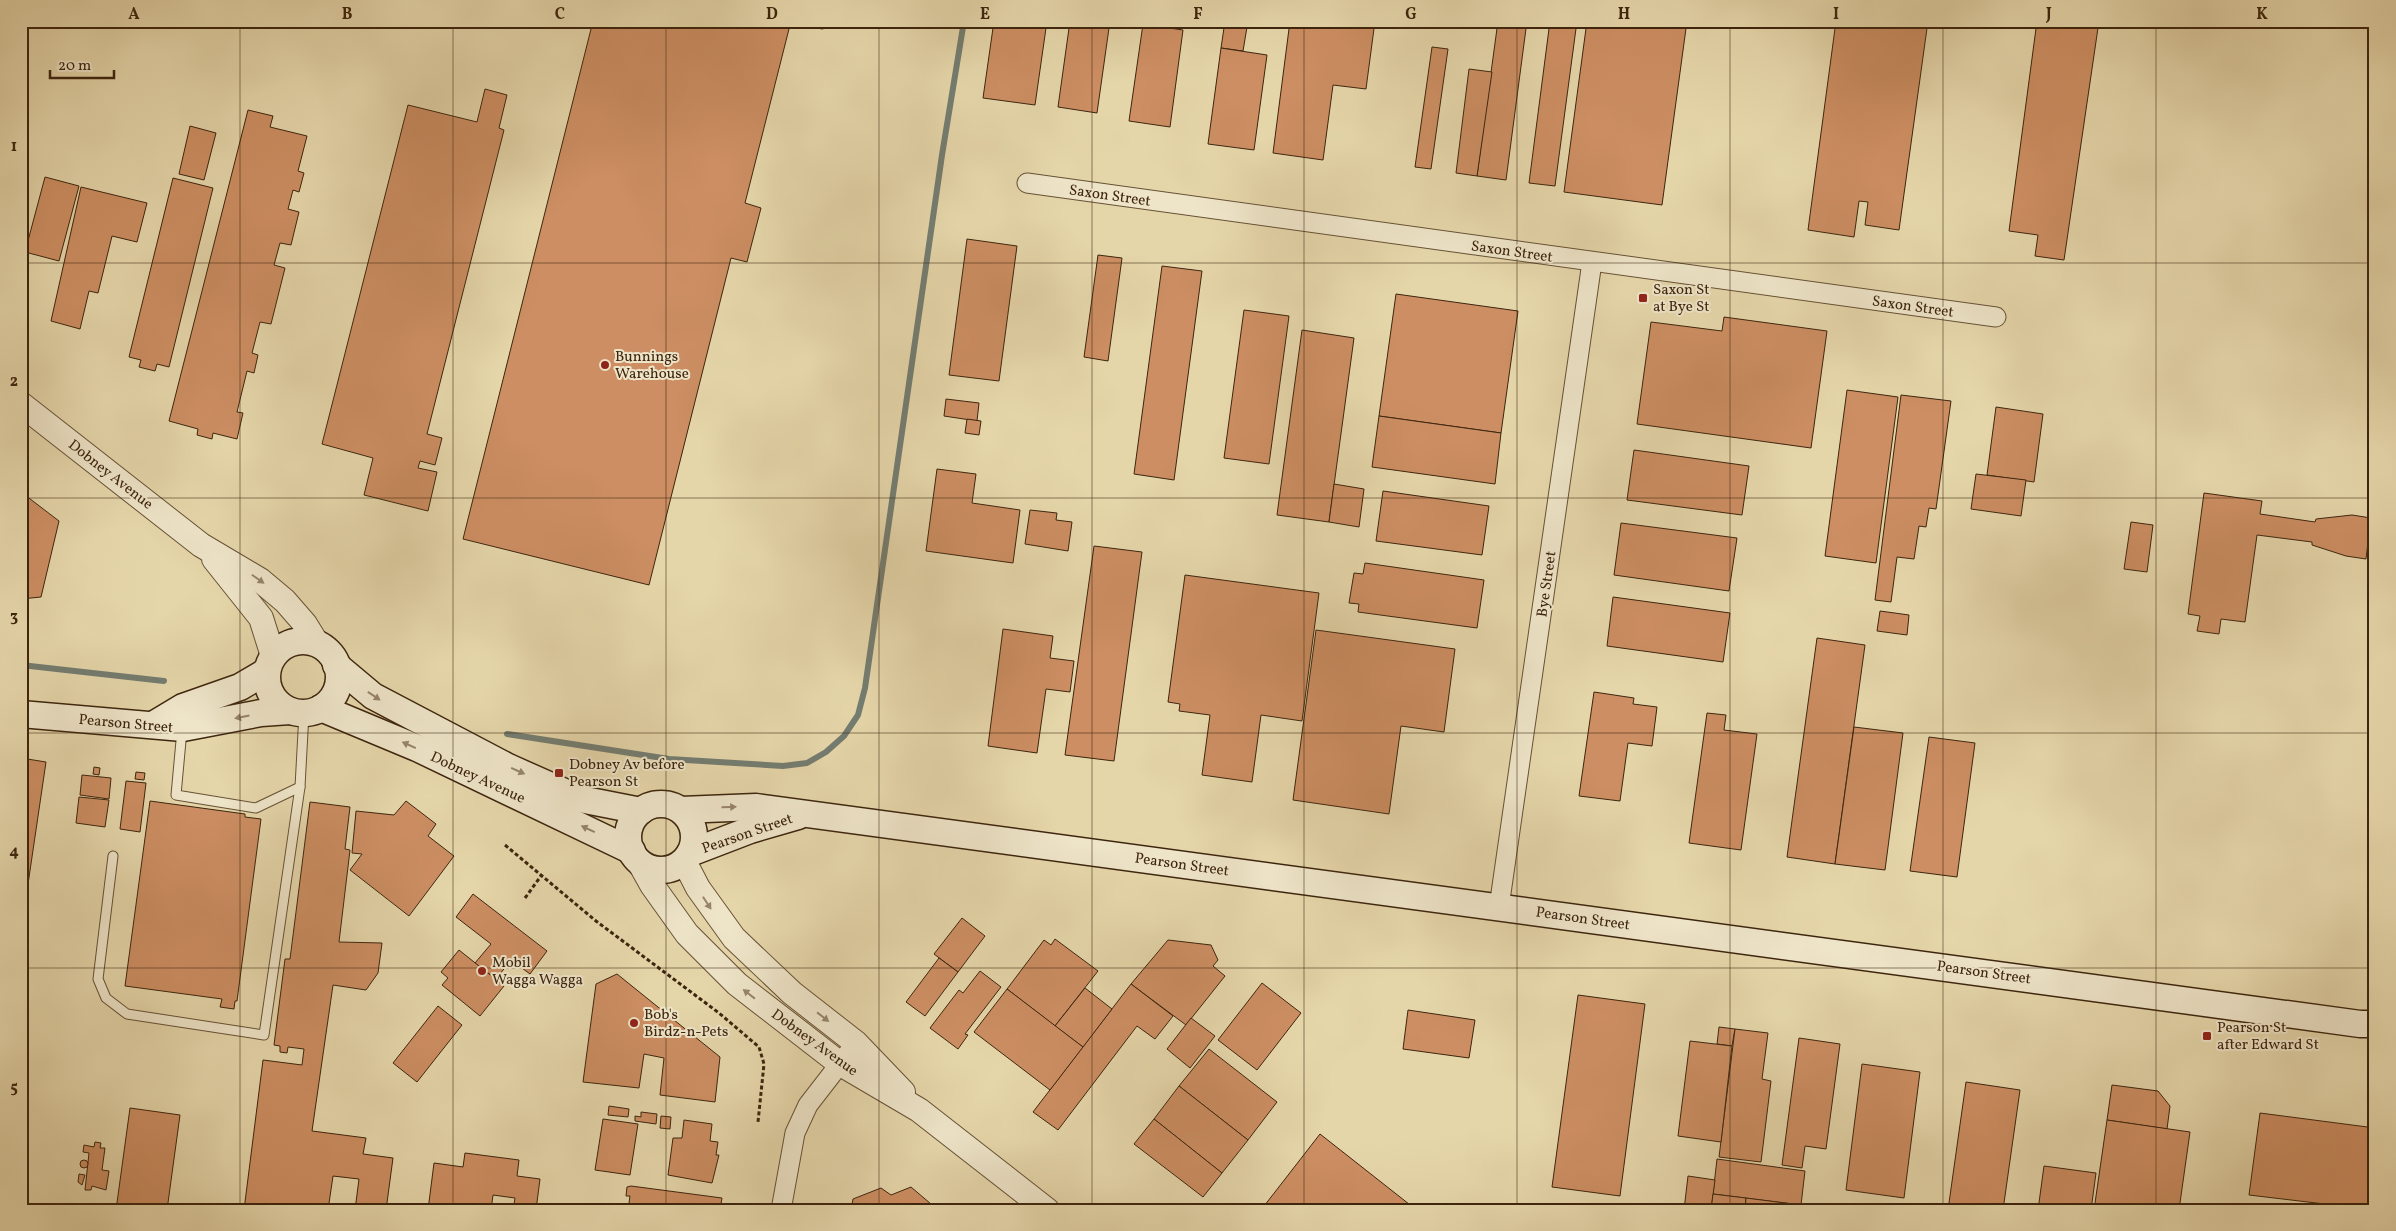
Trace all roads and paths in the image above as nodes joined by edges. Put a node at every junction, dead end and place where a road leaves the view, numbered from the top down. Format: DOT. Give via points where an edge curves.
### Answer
graph roads {
  1 [pos="811,21"];
  2 [pos="822,24"];
  3 [pos="1027,183"];
  4 [pos="1592,262"];
  5 [pos="1996,317"];
  6 [pos="21,404"];
  7 [pos="202,545"];
  8 [pos="318,645"];
  9 [pos="270,664"];
  10 [pos="336,665"];
  11 [pos="305,711"];
  12 [pos="21,714"];
  13 [pos="153,725"];
  14 [pos="183,728"];
  15 [pos="300,787"];
  16 [pos="681,810"];
  17 [pos="641,811"];
  18 [pos="806,813"];
  19 [pos="505,845"];
  20 [pos="635,855"];
  21 [pos="113,856"];
  22 [pos="687,857"];
  23 [pos="542,876"];
  24 [pos="525,898"];
  25 [pos="1499,907"];
  26 [pos="2370,1026"];
  27 [pos="856,1042"];
  28 [pos="839,1063"];
  29 [pos="919,1110"];
  30 [pos="758,1122"];
  31 [pos="781,1210"];
  32 [pos="1047,1210"];
  1 -- 2 [label="lane"];
  3 -- 4 [label="street, Saxon Street"];
  4 -- 5 [label="street, Saxon Street"];
  4 -- 25 [label="street, Bye Street"];
  6 -- 7 [label="street, Dobney Avenue"];
  7 -- 8 [label="street, Dobney Avenue, one-way" via="260,580 285,601"];
  7 -- 9 [label="street, Dobney Avenue" via="261,618"];
  8 -- 9 [label="main road" via="309,642 289,644"];
  8 -- 10 [label="main road" via="326,650"];
  9 -- 11 [label="main road" via="267,684 272,695 280,705"];
  9 -- 13 [label="main road" via="240,687 183,707"];
  10 -- 11 [label="main road" via="338,685 329,702"];
  10 -- 17 [label="main road, Dobney Avenue, one-way" via="373,696 508,767 580,799"];
  11 -- 14 [label="main road, Pearson Street, one-way" via="261,713"];
  11 -- 15 [label="lane"];
  20 -- 11 [label="main road, Dobney Avenue, one-way" via="410,745"];
  12 -- 13 [label="main road, Pearson Street"];
  13 -- 14 [label="main road, Pearson Street"];
  14 -- 15 [label="lane" via="176,795 256,808"];
  15 -- 21 [label="lane" via="264,1035 127,1014 106,998 98,979"];
  16 -- 17 [label="main road" via="653,804"];
  16 -- 18 [label="main road, Pearson Street, one-way" via="756,806"];
  16 -- 22 [label="main road" via="688,817 694,835"];
  17 -- 20 [label="main road" via="629,829 628,840"];
  18 -- 22 [label="main road, Pearson Street" via="750,830"];
  18 -- 25 [label="main road, Pearson Street"];
  19 -- 23 [label="path"];
  20 -- 22 [label="main road" via="646,866 666,870"];
  28 -- 20 [label="street, Dobney Avenue, one-way" via="737,984 713,961 671,912"];
  22 -- 27 [label="street, one-way" via="698,888 734,938 792,993"];
  23 -- 24 [label="path"];
  23 -- 30 [label="path" via="596,921 719,1012 759,1047 764,1064"];
  25 -- 26 [label="main road, Pearson Street"];
  27 -- 28 [label="street"];
  27 -- 29 [label="street"];
  28 -- 29 [label="street, Dobney Avenue"];
  28 -- 31 [label="street" via="808,1105 795,1133"];
  29 -- 32 [label="street, Dobney Avenue"];
}
